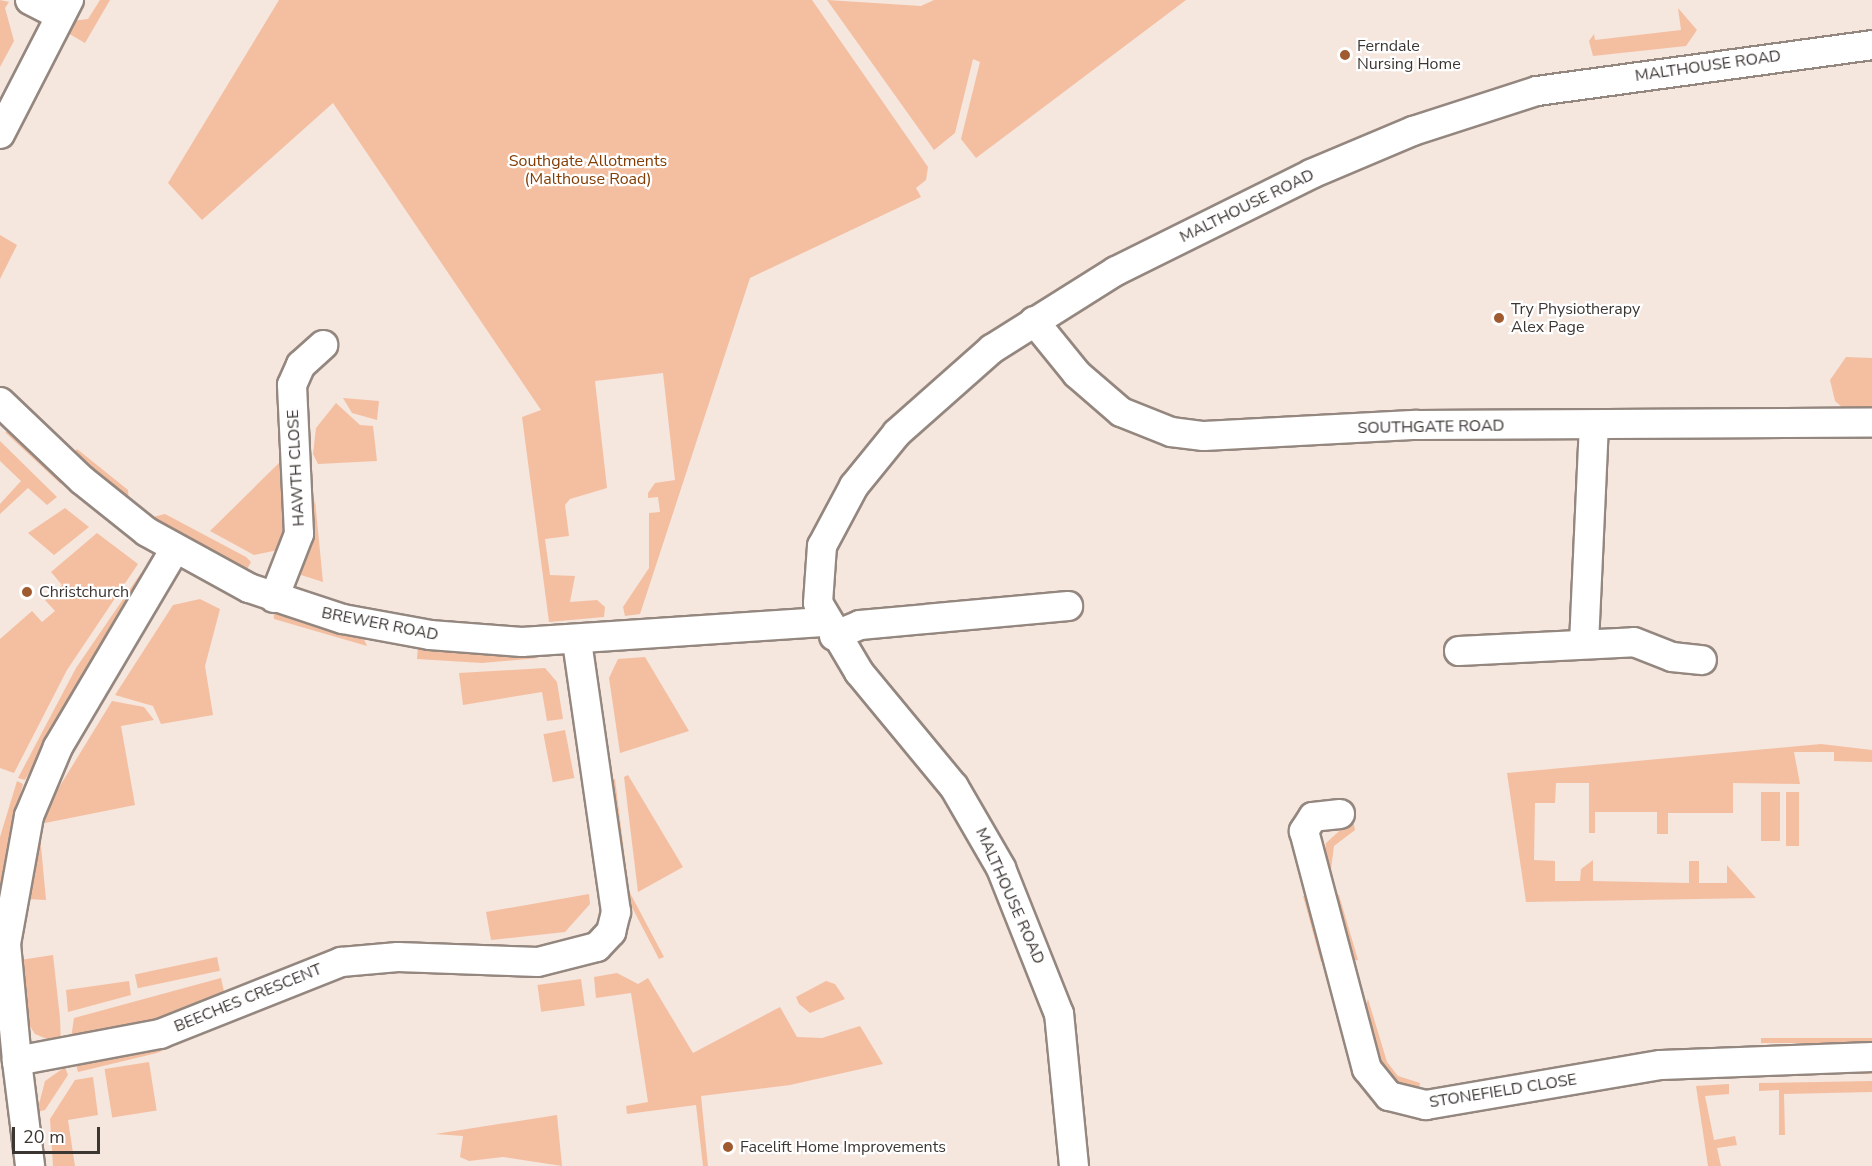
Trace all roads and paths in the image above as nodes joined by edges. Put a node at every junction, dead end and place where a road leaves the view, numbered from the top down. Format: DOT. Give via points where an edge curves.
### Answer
graph roads {
  1 [pos="30,0"];
  2 [pos="64,8"];
  3 [pos="1872,45"];
  4 [pos="0,134"];
  5 [pos="1034,321"];
  6 [pos="323,345"];
  7 [pos="0,402"];
  8 [pos="1872,423"];
  9 [pos="1594,425"];
  10 [pos="175,549"];
  11 [pos="274,598"];
  12 [pos="1068,606"];
  13 [pos="830,629"];
  14 [pos="577,640"];
  15 [pos="1584,644"];
  16 [pos="1460,651"];
  17 [pos="1702,660"];
  18 [pos="1340,814"];
  19 [pos="1872,1057"];
  20 [pos="17,1060"];
  21 [pos="30,1166"];
  22 [pos="1074,1166"];
  1 -- 2 [label="street"];
  2 -- 4 [label="street"];
  3 -- 5 [label="street, MALTHOUSE ROAD" via="1589,82 1494,102 1413,131 1209,222"];
  5 -- 9 [label="street, SOUTHGATE ROAD" via="1098,396 1121,412 1171,432 1240,437 1418,425"];
  5 -- 13 [label="street, MALTHOUSE ROAD" via="951,382 854,486 829,528 817,565 818,603"];
  6 -- 11 [label="street, HAWTH CLOSE" via="301,365 292,385 299,534"];
  7 -- 10 [label="street, BREWER ROAD" via="102,499"];
  8 -- 9 [label="street, SOUTHGATE ROAD"];
  9 -- 15 [label="street"];
  10 -- 11 [label="street, BREWER ROAD"];
  10 -- 20 [label="street" via="57,747 29,816 6,944"];
  11 -- 14 [label="street, BREWER ROAD" via="343,619 430,635"];
  12 -- 13 [label="street"];
  13 -- 14 [label="street, BREWER ROAD"];
  13 -- 22 [label="street, MALTHOUSE ROAD" via="954,787 1001,868 1059,1014"];
  14 -- 20 [label="street, BEECHES CRESCENT" via="616,912 611,932 597,947 538,962 398,957 341,962 160,1034"];
  15 -- 16 [label="street"];
  15 -- 17 [label="street" via="1647,643 1672,657"];
  18 -- 19 [label="street, STONEFIELD CLOSE" via="1309,819 1305,837 1367,1069 1389,1096 1426,1105 1670,1064"];
  20 -- 21 [label="street"];
}
